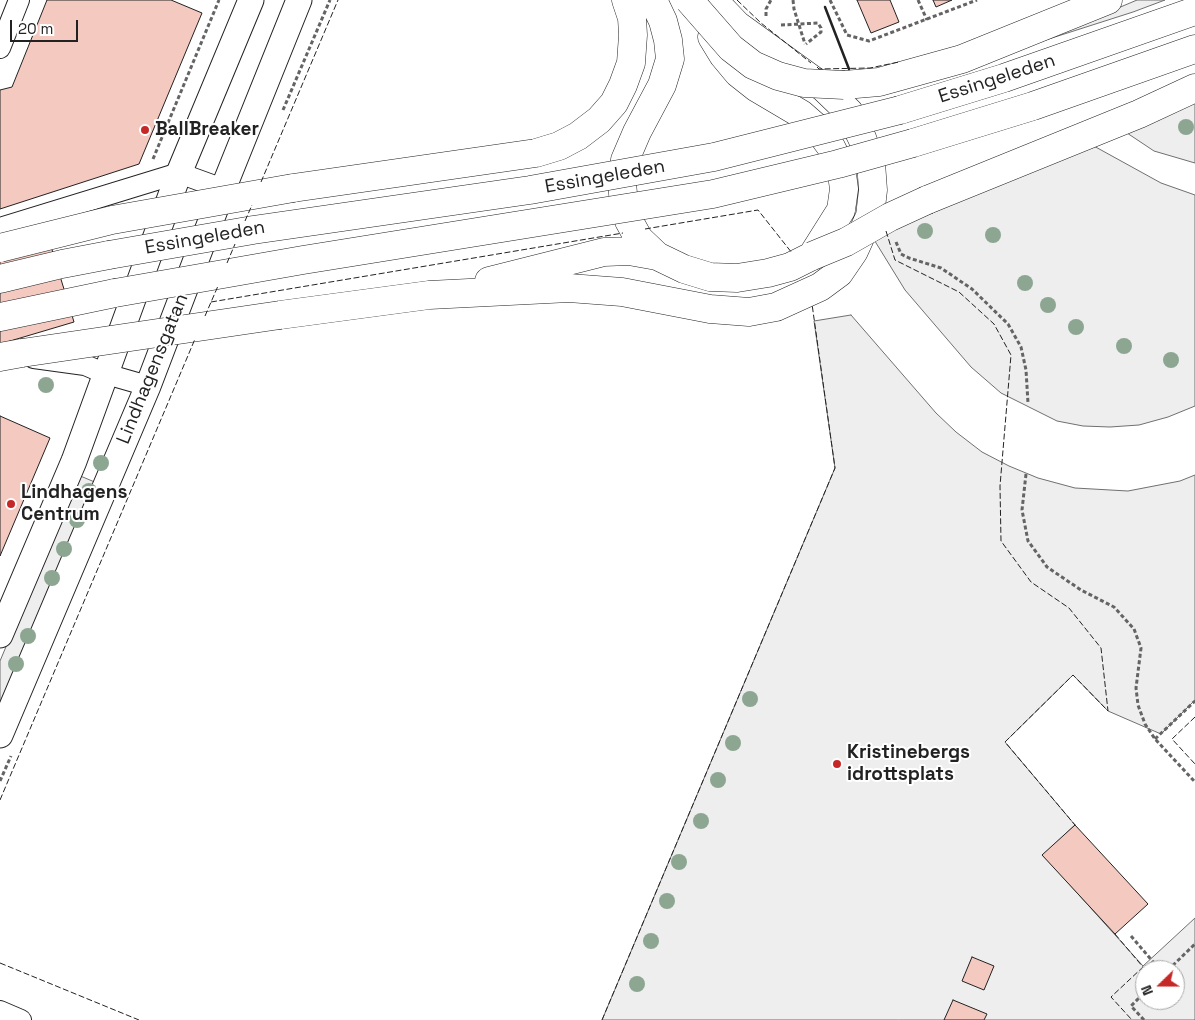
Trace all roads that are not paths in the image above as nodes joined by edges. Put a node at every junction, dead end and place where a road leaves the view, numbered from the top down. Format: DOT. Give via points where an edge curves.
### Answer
graph roads {
  1 [pos="19,0"];
  2 [pos="251,0"];
  3 [pos="299,0"];
  4 [pos="626,0"];
  5 [pos="689,0"];
  6 [pos="713,0"];
  7 [pos="1108,0"];
  8 [pos="658,11"];
  9 [pos="1195,11"];
  10 [pos="0,48"];
  11 [pos="1195,49"];
  12 [pos="1195,88"];
  13 [pos="179,173"];
  14 [pos="223,188"];
  15 [pos="0,228"];
  16 [pos="0,248"];
  17 [pos="657,256"];
  18 [pos="812,256"];
  19 [pos="0,279"];
  20 [pos="429,295"];
  21 [pos="0,317"];
  22 [pos="0,359"];
  23 [pos="106,374"];
  24 [pos="148,386"];
  25 [pos="0,635"];
  26 [pos="0,735"];
  27 [pos="0,1012"];
  28 [pos="21,1020"];
  1 -- 10 [label="street"];
  2 -- 13 [label="street"];
  3 -- 14 [label="street, Lindhagensgatan"];
  4 -- 16 [label="highway, bridge" via="633,35 631,64 623,85 614,103 599,120 559,146 536,153 293,188 112,220"];
  5 -- 7 [label="highway, bridge" via="731,48 753,64 778,76 804,83 844,85 879,82 962,59"];
  5 -- 18 [label="highway, bridge" via="738,73 801,114 832,147 841,167 844,189 841,210"];
  6 -- 20 [label="highway" via="737,25 824,88 849,112 862,138 871,163 873,190 870,216 854,251 839,272 820,288 798,299 749,312 710,309 622,292 569,288"];
  8 -- 17 [label="highway, bridge" via="668,40 670,59 662,85 625,160 622,183 629,221 639,239"];
  9 -- 19 [label="highway, Essingeleden, bridge" via="1004,78 900,110 714,158 530,190 253,230 72,262"];
  11 -- 21 [label="highway, Essingeleden, bridge" via="1033,106 913,143 713,194 303,260"];
  12 -- 18 [label="highway, bridge" via="928,200"];
  13 -- 14 [label="street"];
  13 -- 15 [label="street"];
  13 -- 23 [label="street"];
  14 -- 24 [label="street, Lindhagensgatan"];
  17 -- 18 [label="highway" via="710,277 737,278 790,267"];
  17 -- 20 [label="highway" via="629,251 604,252"];
  20 -- 22 [label="highway, bridge"];
  22 -- 23 [label="street" via="20,356 85,365"];
  23 -- 24 [label="street"];
  23 -- 25 [label="street" via="74,461"];
  24 -- 26 [label="street, Lindhagensgatan"];
  27 -- 28 [label="street"];
}
